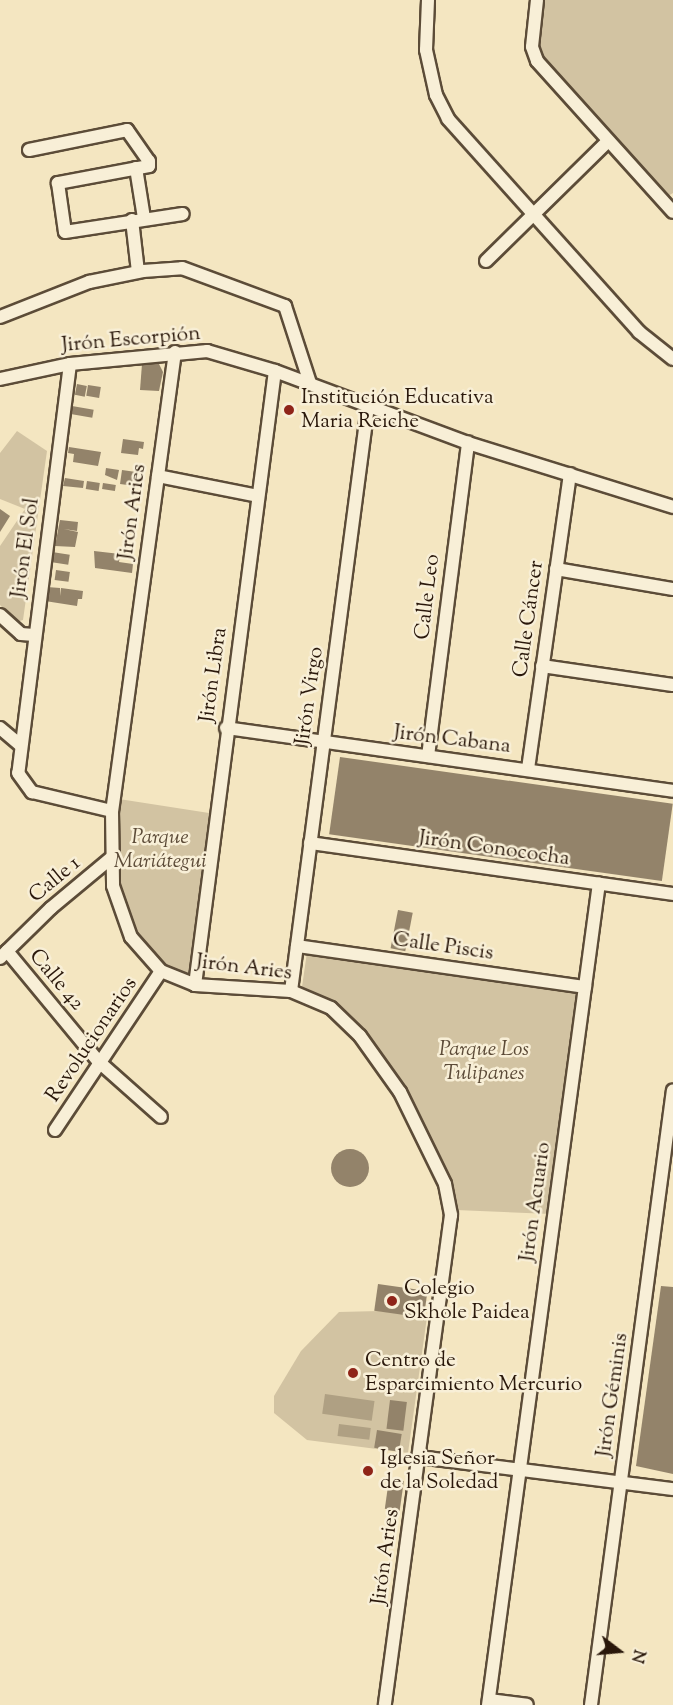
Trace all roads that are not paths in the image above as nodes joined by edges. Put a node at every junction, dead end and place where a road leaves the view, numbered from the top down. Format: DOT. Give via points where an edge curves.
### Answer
graph roads {
  1 [pos="428,0"];
  2 [pos="537,0"];
  3 [pos="608,141"];
  4 [pos="29,150"];
  5 [pos="136,168"];
  6 [pos="673,212"];
  7 [pos="183,214"];
  8 [pos="533,214"];
  9 [pos="138,219"];
  10 [pos="486,261"];
  11 [pos="138,272"];
  12 [pos="0,317"];
  13 [pos="175,352"];
  14 [pos="673,359"];
  15 [pos="70,364"];
  16 [pos="275,371"];
  17 [pos="0,380"];
  18 [pos="310,383"];
  19 [pos="368,406"];
  20 [pos="468,443"];
  21 [pos="570,474"];
  22 [pos="158,476"];
  23 [pos="258,496"];
  24 [pos="673,507"];
  25 [pos="556,569"];
  26 [pos="673,590"];
  27 [pos="0,615"];
  28 [pos="34,635"];
  29 [pos="542,666"];
  30 [pos="673,685"];
  31 [pos="0,728"];
  32 [pos="226,728"];
  33 [pos="324,742"];
  34 [pos="19,744"];
  35 [pos="428,756"];
  36 [pos="528,769"];
  37 [pos="673,791"];
  38 [pos="112,811"];
  39 [pos="310,843"];
  40 [pos="111,858"];
  41 [pos="599,883"];
  42 [pos="673,894"];
  43 [pos="297,946"];
  44 [pos="3,955"];
  45 [pos="161,971"];
  46 [pos="195,986"];
  47 [pos="585,987"];
  48 [pos="291,991"];
  49 [pos="98,1061"];
  50 [pos="673,1090"];
  51 [pos="161,1117"];
  52 [pos="55,1130"];
  53 [pos="669,1150"];
  54 [pos="419,1457"];
  55 [pos="520,1470"];
  56 [pos="621,1482"];
  57 [pos="673,1489"];
  58 [pos="489,1703"];
  59 [pos="385,1705"];
  60 [pos="527,1705"];
  61 [pos="591,1705"];
  1 -- 8 [label="street" via="426,50 430,76 444,111 465,141"];
  2 -- 3 [label="street" via="532,40 537,61"];
  3 -- 6 [label="street"];
  3 -- 8 [label="street"];
  4 -- 5 [label="street" via="127,130 149,166"];
  5 -- 9 [label="street"];
  5 -- 9 [label="street" via="58,183 65,232"];
  7 -- 9 [label="street"];
  8 -- 10 [label="street"];
  8 -- 14 [label="street" via="639,332"];
  9 -- 11 [label="street"];
  11 -- 12 [label="street" via="75,286"];
  11 -- 18 [label="street" via="182,268 282,304"];
  13 -- 15 [label="street, Jirón Escorpión"];
  13 -- 16 [label="street, Jirón Escorpión" via="218,353"];
  13 -- 22 [label="street, Jirón Aries"];
  15 -- 17 [label="street, Jirón Escorpión"];
  15 -- 28 [label="street, Jirón El Sol"];
  16 -- 18 [label="street, Jirón Escorpión"];
  16 -- 23 [label="street, Jirón Libra"];
  18 -- 19 [label="street, Jirón Escorpión"];
  19 -- 20 [label="street, Jirón Escorpión"];
  19 -- 33 [label="street, Jirón Virgo"];
  20 -- 21 [label="street, Jirón Escorpión"];
  20 -- 35 [label="street, Calle Leo"];
  21 -- 24 [label="street, Jirón Escorpión"];
  21 -- 25 [label="street, Calle Cáncer"];
  22 -- 23 [label="street"];
  22 -- 38 [label="street, Jirón Aries"];
  23 -- 32 [label="street, Jirón Libra"];
  25 -- 26 [label="street"];
  25 -- 29 [label="street, Calle Cáncer"];
  27 -- 28 [label="street" via="21,634"];
  28 -- 34 [label="street, Jirón El Sol"];
  29 -- 30 [label="street"];
  29 -- 36 [label="street, Calle Cáncer"];
  31 -- 34 [label="street"];
  32 -- 33 [label="street, Jirón Cabana"];
  32 -- 46 [label="street, Jirón Libra"];
  33 -- 35 [label="street, Jirón Cabana"];
  33 -- 39 [label="street, Jirón Virgo"];
  34 -- 38 [label="street, Jirón El Sol" via="18,772 29,790"];
  35 -- 36 [label="street, Jirón Cabana"];
  36 -- 37 [label="street, Jirón Cabana"];
  38 -- 40 [label="street, Jirón Aries"];
  39 -- 41 [label="street, Jirón Conococha"];
  39 -- 43 [label="street, Jirón Virgo"];
  40 -- 44 [label="street, Calle 1"];
  40 -- 45 [label="street, Jirón Aries" via="113,886 131,938"];
  41 -- 42 [label="street, Jirón Conococha"];
  41 -- 47 [label="street, Jirón Acuario"];
  43 -- 47 [label="street, Calle Piscis"];
  43 -- 48 [label="street, Jirón Virgo"];
  44 -- 49 [label="street, Calle 42"];
  45 -- 46 [label="street, Jirón Aries"];
  45 -- 49 [label="street, Revolucionarios"];
  46 -- 48 [label="street, Jirón Aries"];
  47 -- 55 [label="street, Jirón Acuario"];
  48 -- 54 [label="street, Jirón Aries" via="331,1008 360,1036 400,1092 445,1184 451,1215"];
  49 -- 51 [label="street, Calle 42"];
  49 -- 52 [label="street, Revolucionarios"];
  50 -- 53 [label="street, Jirón Géminis"];
  53 -- 56 [label="street, Jirón Géminis"];
  54 -- 55 [label="street"];
  54 -- 59 [label="street, Jirón Aries"];
  55 -- 56 [label="street"];
  55 -- 58 [label="street, Jirón Acuario"];
  56 -- 57 [label="street"];
  56 -- 61 [label="street, Jirón Géminis"];
  58 -- 60 [label="street"];
}
